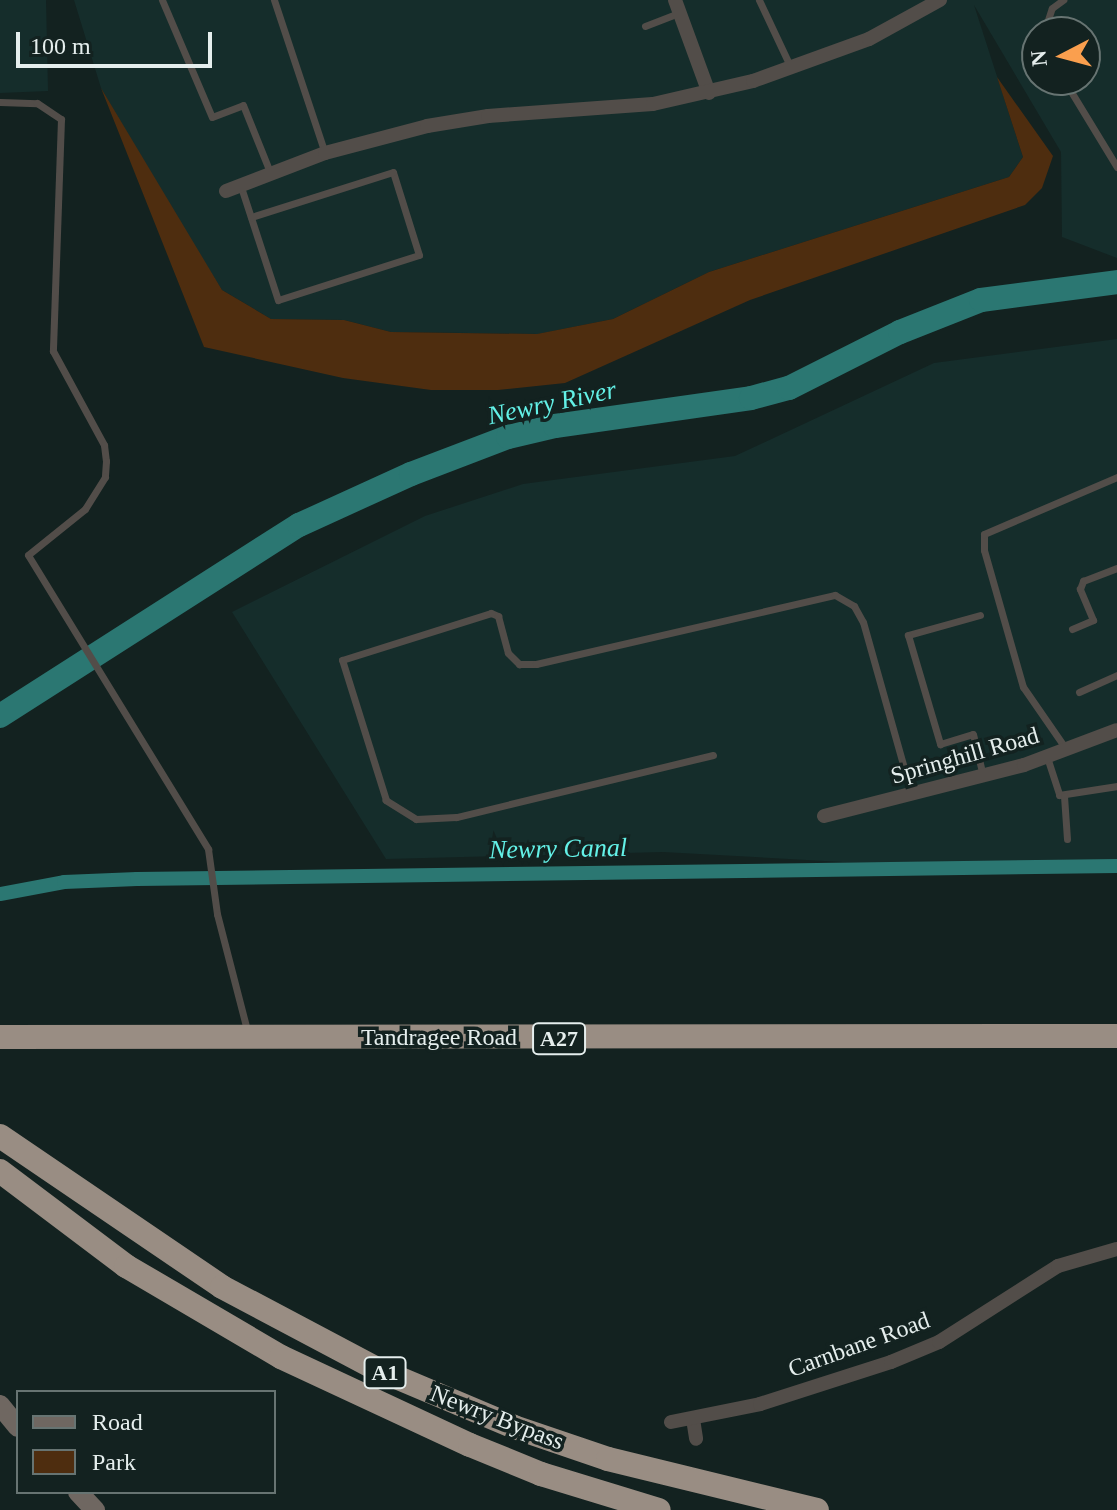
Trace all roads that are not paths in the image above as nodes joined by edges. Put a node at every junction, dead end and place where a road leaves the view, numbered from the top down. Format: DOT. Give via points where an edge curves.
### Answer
graph roads {
  1 [pos="162,0"];
  2 [pos="274,0"];
  3 [pos="759,0"];
  4 [pos="940,0"];
  5 [pos="1063,0"];
  6 [pos="677,6"];
  7 [pos="1049,16"];
  8 [pos="645,26"];
  9 [pos="791,68"];
  10 [pos="709,93"];
  11 [pos="1074,96"];
  12 [pos="0,102"];
  13 [pos="325,153"];
  14 [pos="1117,167"];
  15 [pos="270,172"];
  16 [pos="233,188"];
  17 [pos="251,217"];
  18 [pos="1117,477"];
  19 [pos="1117,568"];
  20 [pos="980,615"];
  21 [pos="1072,629"];
  22 [pos="1117,675"];
  23 [pos="1079,692"];
  24 [pos="1117,730"];
  25 [pos="1066,749"];
  26 [pos="713,755"];
  27 [pos="1047,757"];
  28 [pos="983,776"];
  29 [pos="1117,786"];
  30 [pos="911,795"];
  31 [pos="1064,796"];
  32 [pos="824,816"];
  33 [pos="1067,839"];
  34 [pos="249,1036"];
  35 [pos="1117,1036"];
  36 [pos="0,1037"];
  37 [pos="0,1136"];
  38 [pos="0,1171"];
  39 [pos="1117,1249"];
  40 [pos="0,1405"];
  41 [pos="693,1419"];
  42 [pos="671,1422"];
  43 [pos="16,1425"];
  44 [pos="696,1439"];
  45 [pos="80,1494"];
  46 [pos="95,1510"];
  47 [pos="659,1510"];
  48 [pos="817,1510"];
  1 -- 15 [label="lane" via="212,117 243,105"];
  2 -- 13 [label="lane"];
  3 -- 9 [label="lane"];
  4 -- 9 [label="street" via="869,39"];
  5 -- 7 [label="lane"];
  6 -- 8 [label="lane"];
  6 -- 10 [label="street"];
  9 -- 10 [label="street"];
  10 -- 13 [label="street" via="653,104 488,116"];
  11 -- 14 [label="lane"];
  12 -- 34 [label="lane" via="37,103 61,119 53,351 104,445 105,477 85,509 28,555 208,849 217,914"];
  13 -- 15 [label="street"];
  15 -- 16 [label="street"];
  16 -- 17 [label="lane"];
  17 -- 17 [label="lane" via="278,300 419,255 393,172"];
  18 -- 25 [label="lane" via="984,534 1023,687"];
  19 -- 21 [label="lane" via="1083,581 1080,589 1093,620"];
  20 -- 28 [label="lane" via="908,635 940,744 973,734"];
  22 -- 23 [label="lane"];
  24 -- 25 [label="street, Springhill Road"];
  25 -- 27 [label="street, Springhill Road"];
  26 -- 30 [label="lane" via="456,817 416,819 386,800 342,660 491,613 498,616 508,653 519,664 536,664 835,595 854,606 863,622"];
  27 -- 28 [label="street, Springhill Road"];
  27 -- 31 [label="lane" via="1054,785"];
  28 -- 30 [label="street, Springhill Road"];
  29 -- 31 [label="lane"];
  30 -- 32 [label="street, Springhill Road"];
  31 -- 33 [label="lane"];
  34 -- 35 [label="highway, Tandragee Road / A27"];
  34 -- 36 [label="highway, Tandragee Road / A27"];
  37 -- 48 [label="highway, Newry Bypass / A1" via="222,1287 377,1369 514,1427 608,1459"];
  38 -- 47 [label="highway, Newry Bypass / A1" via="126,1266 281,1357 541,1474"];
  39 -- 41 [label="street, Carnbane Road" via="1058,1266 939,1342 891,1362 760,1404"];
  40 -- 43 [label="street"];
  41 -- 42 [label="street, Carnbane Road"];
  41 -- 44 [label="street"];
  45 -- 46 [label="street"];
}
